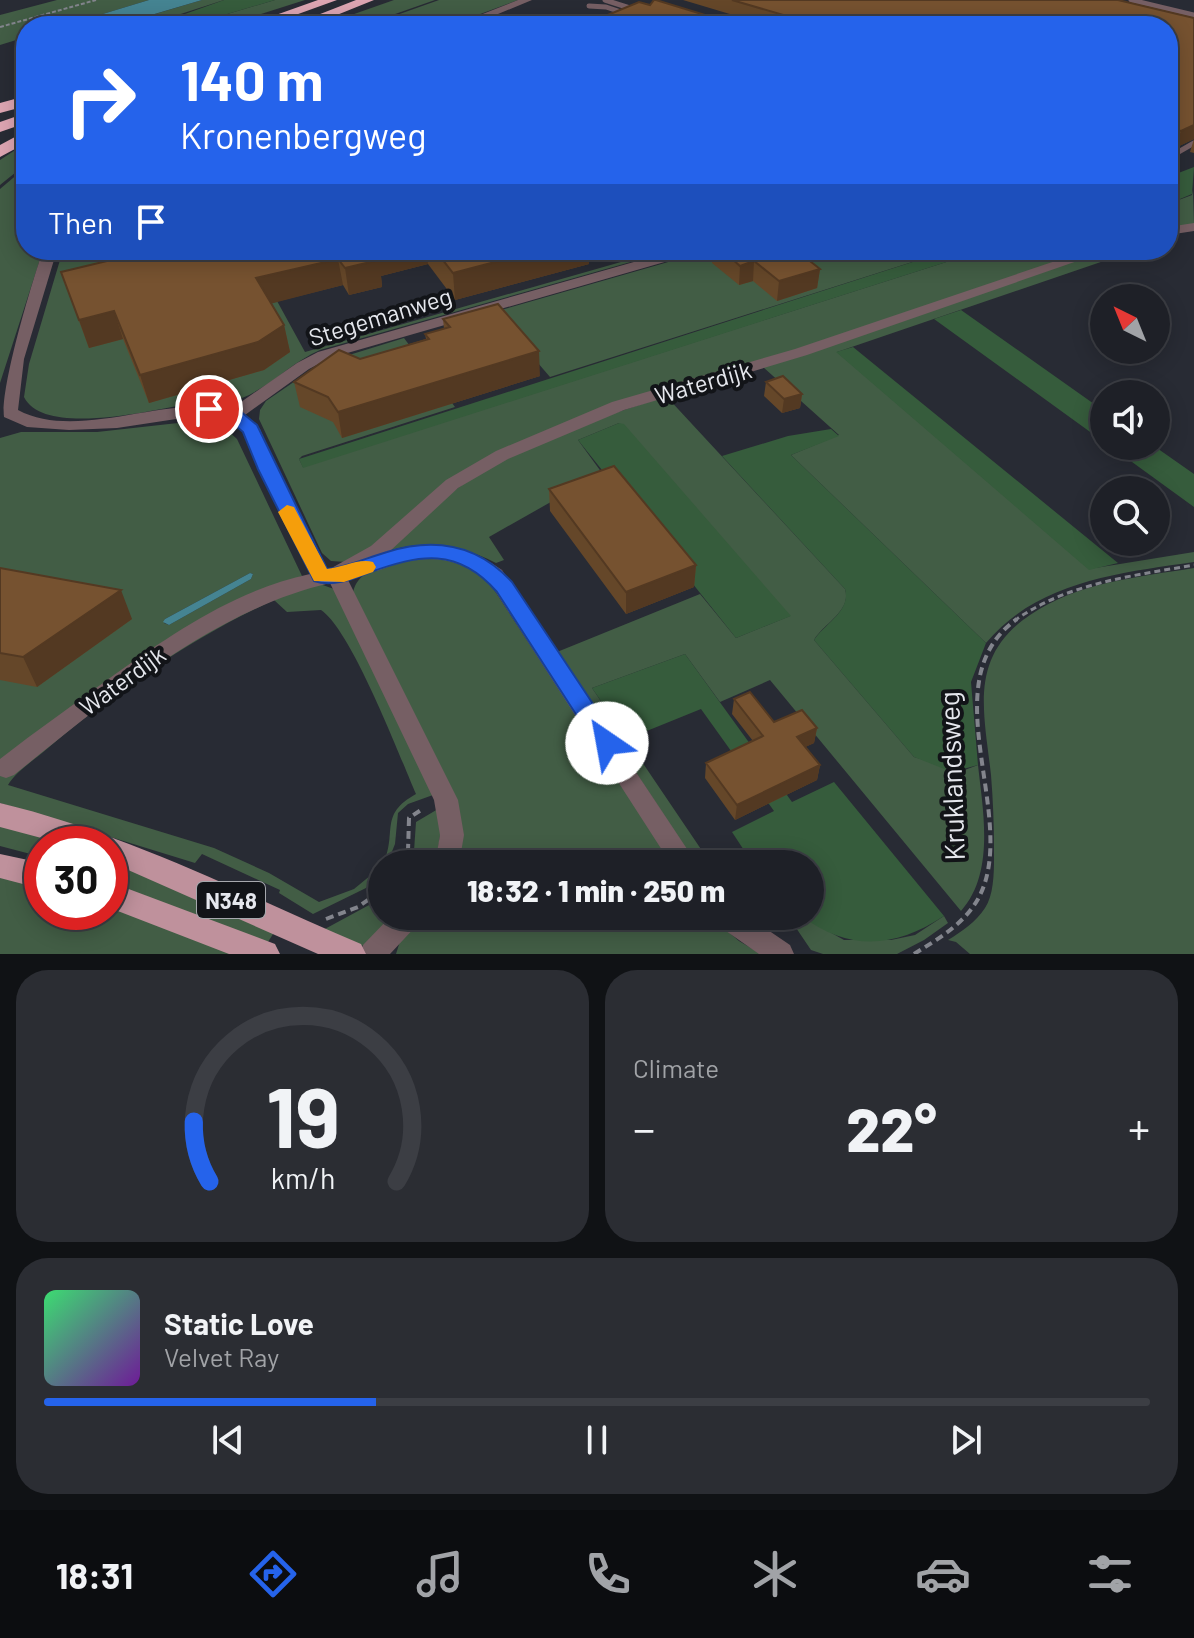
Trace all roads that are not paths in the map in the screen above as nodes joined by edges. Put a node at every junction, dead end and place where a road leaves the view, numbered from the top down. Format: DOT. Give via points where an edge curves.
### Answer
graph roads {
  1 [pos="331,0"];
  2 [pos="368,0"];
  3 [pos="527,0"];
  4 [pos="605,0"];
  5 [pos="1131,0"];
  6 [pos="589,6"];
  7 [pos="646,13"];
  8 [pos="488,14"];
  9 [pos="1194,15"];
  10 [pos="282,16"];
  11 [pos="321,16"];
  12 [pos="483,16"];
  13 [pos="494,16"];
  14 [pos="634,16"];
  15 [pos="16,114"];
  16 [pos="0,127"];
  17 [pos="47,260"];
  18 [pos="656,260"];
  19 [pos="1072,260"];
  20 [pos="234,415"];
  21 [pos="19,419"];
  22 [pos="2,429"];
  23 [pos="328,575"];
  24 [pos="6,768"];
  25 [pos="0,815"];
  26 [pos="46,826"];
  27 [pos="449,850"];
  28 [pos="676,850"];
  29 [pos="128,857"];
  30 [pos="0,866"];
  31 [pos="24,872"];
  32 [pos="128,902"];
  33 [pos="395,930"];
  34 [pos="746,930"];
  35 [pos="265,954"];
  36 [pos="351,954"];
  37 [pos="372,954"];
  38 [pos="781,954"];
  1 -- 10 [label="highway"];
  2 -- 11 [label="highway"];
  3 -- 8 [label="street"];
  4 -- 7 [label="lane"];
  5 -- 9 [label="lane"];
  6 -- 14 [label="lane"];
  8 -- 12 [label="street"];
  8 -- 13 [label="street"];
  15 -- 16 [label="highway"];
  17 -- 21 [label="street" via="7,402"];
  18 -- 20 [label="street, Stegemanweg" via="324,355"];
  19 -- 23 [label="street, Waterdijk" via="583,419 467,473 386,545"];
  20 -- 21 [label="street" via="209,409 96,425"];
  20 -- 23 [label="street" via="251,429 267,469"];
  21 -- 22 [label="street"];
  23 -- 24 [label="street, Waterdijk" via="251,601 192,631"];
  23 -- 27 [label="street" via="446,800"];
  23 -- 28 [label="street" via="424,551 457,554 488,568"];
  25 -- 26 [label="main road"];
  29 -- 36 [label="main road, N348"];
  30 -- 31 [label="main road"];
  32 -- 35 [label="main road, N348"];
  33 -- 37 [label="street"];
  34 -- 38 [label="street"];
}
